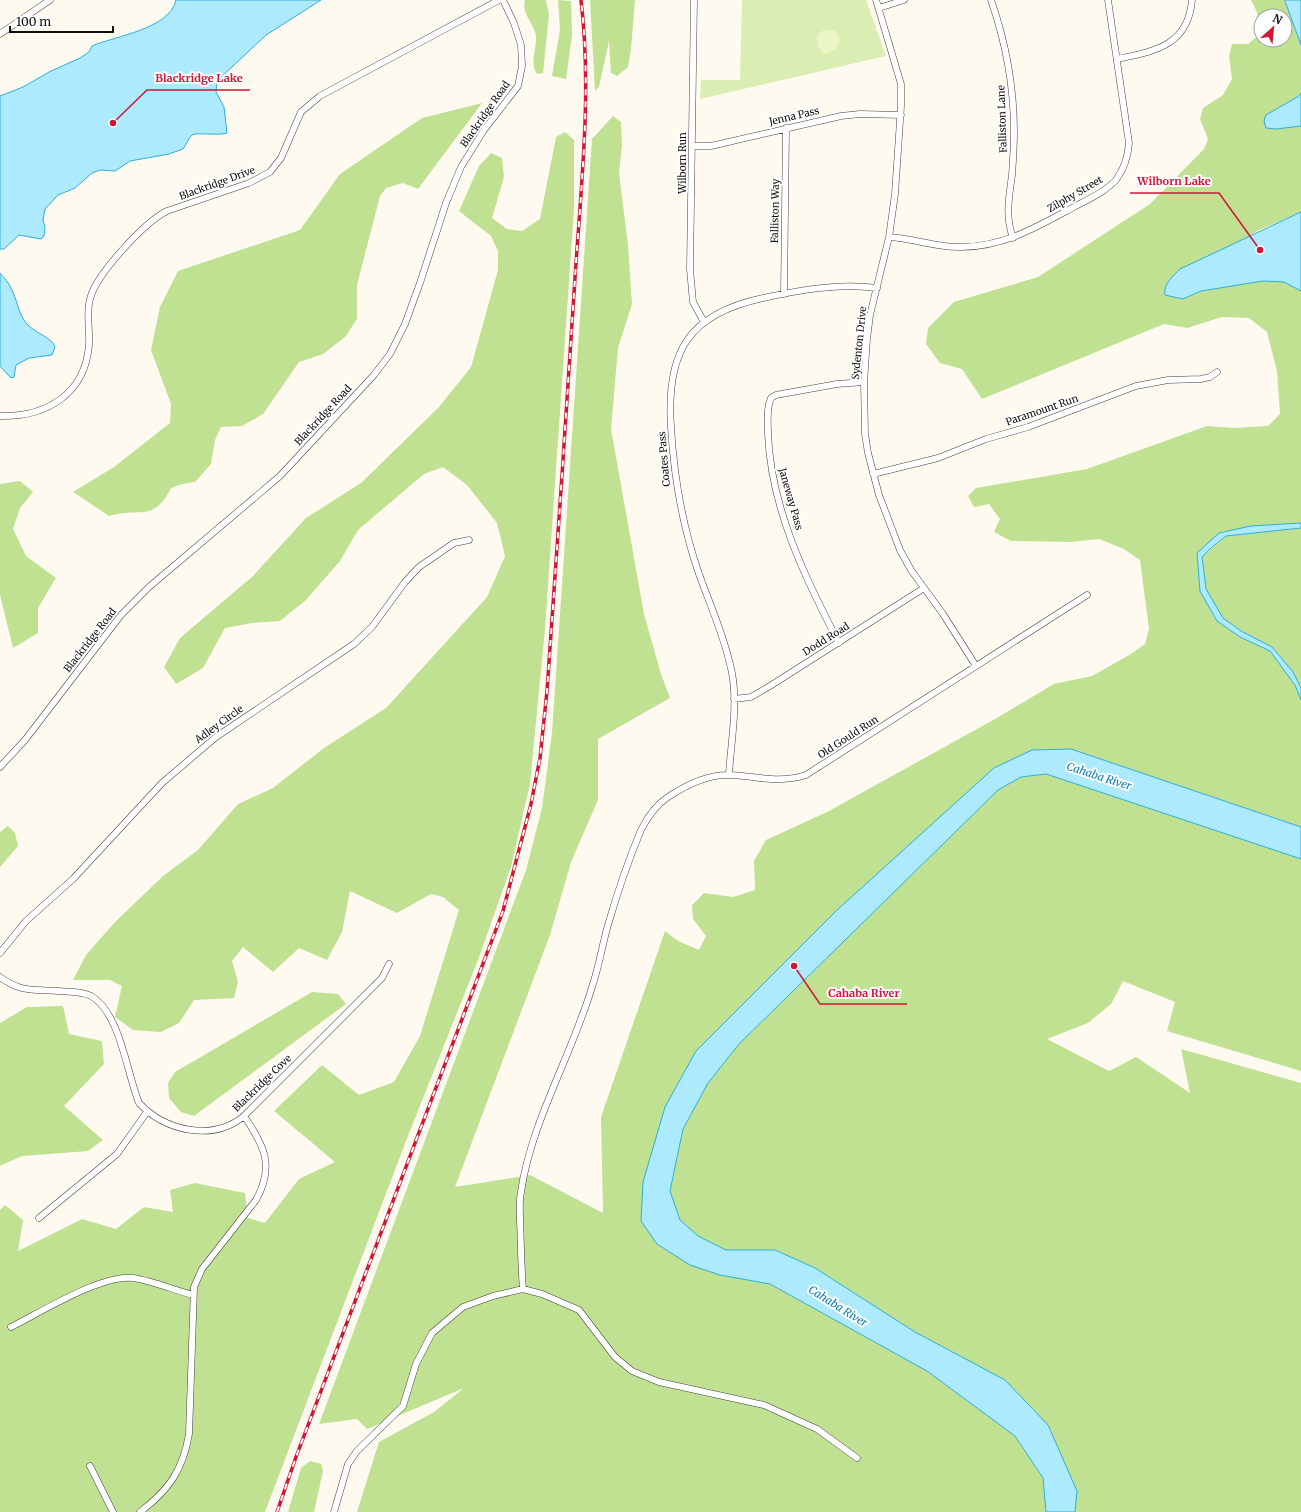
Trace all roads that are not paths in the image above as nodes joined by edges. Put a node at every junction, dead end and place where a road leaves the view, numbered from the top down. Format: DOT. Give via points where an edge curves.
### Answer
graph roads {
  1 [pos="50,0"];
  2 [pos="499,0"];
  3 [pos="503,0"];
  4 [pos="694,0"];
  5 [pos="876,0"];
  6 [pos="904,0"];
  7 [pos="991,0"];
  8 [pos="1108,0"];
  9 [pos="1192,0"];
  10 [pos="879,8"];
  11 [pos="0,34"];
  12 [pos="1117,59"];
  13 [pos="901,115"];
  14 [pos="786,128"];
  15 [pos="692,146"];
  16 [pos="889,237"];
  17 [pos="1013,238"];
  18 [pos="877,288"];
  19 [pos="784,294"];
  20 [pos="704,322"];
  21 [pos="1217,372"];
  22 [pos="864,382"];
  23 [pos="0,416"];
  24 [pos="873,474"];
  25 [pos="469,540"];
  26 [pos="924,588"];
  27 [pos="1088,595"];
  28 [pos="839,643"];
  29 [pos="976,666"];
  30 [pos="734,699"];
  31 [pos="0,767"];
  32 [pos="729,774"];
  33 [pos="0,953"];
  34 [pos="389,964"];
  35 [pos="0,977"];
  36 [pos="147,1112"];
  37 [pos="244,1116"];
  38 [pos="39,1218"];
  39 [pos="523,1290"];
  40 [pos="193,1295"];
  41 [pos="11,1327"];
  42 [pos="858,1458"];
  43 [pos="90,1466"];
  44 [pos="113,1512"];
  45 [pos="140,1512"];
  46 [pos="334,1512"];
  1 -- 11 [label="street"];
  2 -- 23 [label="street, Blackridge Drive" via="320,96 301,112 282,158 261,178 167,211 154,219 105,270 93,289 88,309 88,355 81,376 73,387 56,404 36,412"];
  3 -- 31 [label="street, Blackridge Road" via="522,45 522,66 518,86 484,130 461,167 446,203 405,324 390,354 374,375 280,476 149,587 121,615 25,740"];
  4 -- 15 [label="street, Wilborn Run"];
  5 -- 10 [label="street, Sydenton Drive"];
  6 -- 10 [label="street"];
  7 -- 17 [label="street, Falliston Lane" via="1007,56 1011,86 1013,150 1007,208"];
  8 -- 12 [label="street, Zilphy Street"];
  9 -- 12 [label="street" via="1186,25 1173,41 1160,49"];
  10 -- 13 [label="street, Sydenton Drive" via="901,84"];
  12 -- 17 [label="street, Zilphy Street" via="1129,143 1127,158 1121,172 1104,190"];
  13 -- 14 [label="street, Jenna Pass" via="840,116"];
  13 -- 16 [label="street, Sydenton Drive"];
  14 -- 15 [label="street, Jenna Pass" via="711,146"];
  14 -- 19 [label="street, Falliston Way"];
  15 -- 20 [label="street, Wilborn Run" via="691,286 693,302"];
  16 -- 17 [label="street, Zilphy Street" via="947,247 1000,242"];
  16 -- 18 [label="street, Sydenton Drive"];
  18 -- 19 [label="street, Coates Pass" via="850,286"];
  18 -- 22 [label="street, Sydenton Drive" via="867,339"];
  19 -- 20 [label="street, Coates Pass" via="730,307"];
  20 -- 30 [label="street, Coates Pass" via="685,344 672,377 670,412 673,465 675,486 689,542 725,646 732,675"];
  21 -- 24 [label="street, Paramount Run" via="1201,379 1136,386 938,458"];
  22 -- 24 [label="street, Sydenton Drive" via="865,434"];
  22 -- 28 [label="street, Janeway Pass" via="776,395 771,398 767,412 771,466 782,512 808,580"];
  24 -- 26 [label="street, Sydenton Drive" via="900,550"];
  25 -- 33 [label="street, Adley Circle" via="454,543 419,567 372,627 354,644 194,754 162,783 73,880 26,921"];
  26 -- 28 [label="street, Dodd Road"];
  26 -- 29 [label="street, Sydenton Drive"];
  27 -- 29 [label="street, Old Gould Run"];
  28 -- 30 [label="street, Dodd Road" via="751,697"];
  29 -- 32 [label="street, Old Gould Run" via="806,775 777,780"];
  30 -- 32 [label="street, Coates Pass"];
  32 -- 39 [label="street, Old Gould Run" via="696,781 666,798 645,822 628,864 608,925 592,988 527,1160 520,1194"];
  34 -- 37 [label="street, Blackridge Cove" via="382,978"];
  35 -- 36 [label="street, Blackridge Cove" via="11,985 28,991 76,992 91,996 99,1002 120,1037 135,1093"];
  36 -- 37 [label="street, Blackridge Cove" via="161,1121 195,1130 223,1128"];
  36 -- 38 [label="street" via="117,1154"];
  37 -- 40 [label="street" via="259,1139 264,1155 266,1167 261,1191 202,1269"];
  39 -- 42 [label="street" via="542,1294 579,1310 615,1357 632,1371 658,1382 764,1404 817,1429"];
  39 -- 46 [label="street" via="493,1296 463,1307 432,1333 416,1364 403,1406 348,1464"];
  40 -- 41 [label="street" via="133,1278 113,1279 96,1284"];
  40 -- 45 [label="street" via="190,1434 186,1453 170,1485"];
  43 -- 44 [label="street"];
}
